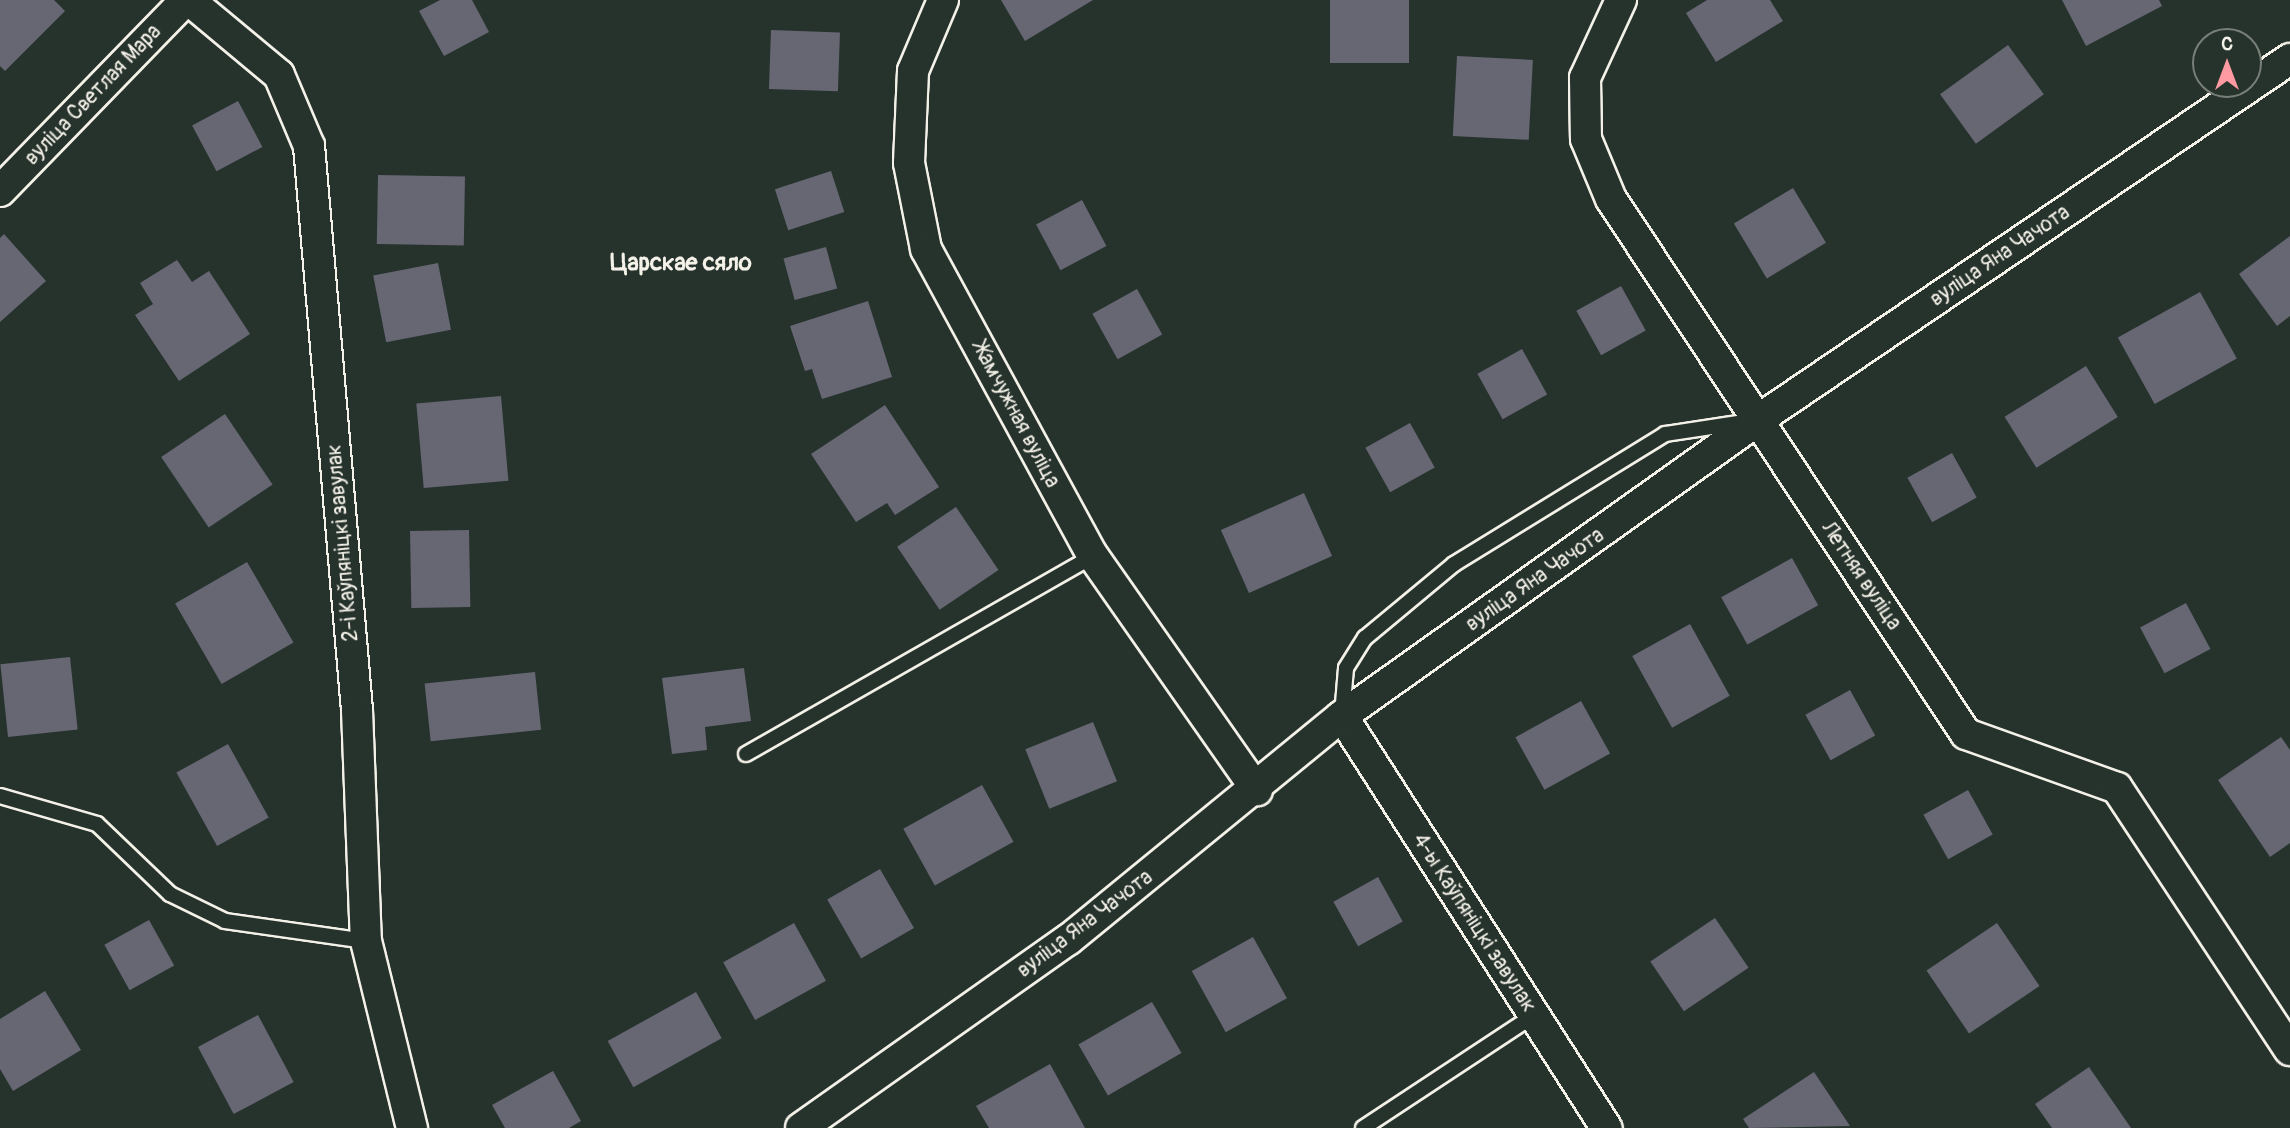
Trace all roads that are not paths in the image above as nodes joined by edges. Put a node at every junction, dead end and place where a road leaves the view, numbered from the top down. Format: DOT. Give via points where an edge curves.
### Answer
graph roads {
  1 [pos="187,0"];
  2 [pos="943,0"];
  3 [pos="1621,0"];
  4 [pos="2290,59"];
  5 [pos="0,191"];
  6 [pos="1758,420"];
  7 [pos="1093,556"];
  8 [pos="1342,716"];
  9 [pos="746,754"];
  10 [pos="1256,790"];
  11 [pos="0,796"];
  12 [pos="366,941"];
  13 [pos="1533,1016"];
  14 [pos="2290,1051"];
  15 [pos="412,1128"];
  16 [pos="801,1128"];
  17 [pos="1363,1128"];
  18 [pos="1607,1128"];
  1 -- 5 [label="street, вуліца Светлая Мара"];
  1 -- 12 [label="street, 2-і Каўпяніцкі завулак" via="279,75 309,146 357,710"];
  2 -- 7 [label="street, Жамчужная вуліца" via="913,71 909,163 926,249"];
  3 -- 6 [label="street, Летняя вуліца" via="1585,78 1586,139 1611,199"];
  4 -- 6 [label="street, вуліца Яна Чачота"];
  6 -- 8 [label="street, вуліца Яна Чачота"];
  6 -- 8 [label="lane" via="1665,434 1454,564 1365,638 1346,668"];
  6 -- 14 [label="street, Летняя вуліца" via="1966,734 2117,788"];
  7 -- 9 [label="lane"];
  7 -- 10 [label="street, Жамчужная вуліца"];
  8 -- 10 [label="street, вуліца Яна Чачота"];
  8 -- 13 [label="street, 4-ы Каўпяніцкі завулак"];
  10 -- 16 [label="street, вуліца Яна Чачота" via="1068,940"];
  11 -- 12 [label="lane" via="97,824 170,894 225,921"];
  12 -- 15 [label="street, 2-і Каўпяніцкі завулак"];
  13 -- 17 [label="lane"];
  13 -- 18 [label="street, 4-ы Каўпяніцкі завулак"];
}
